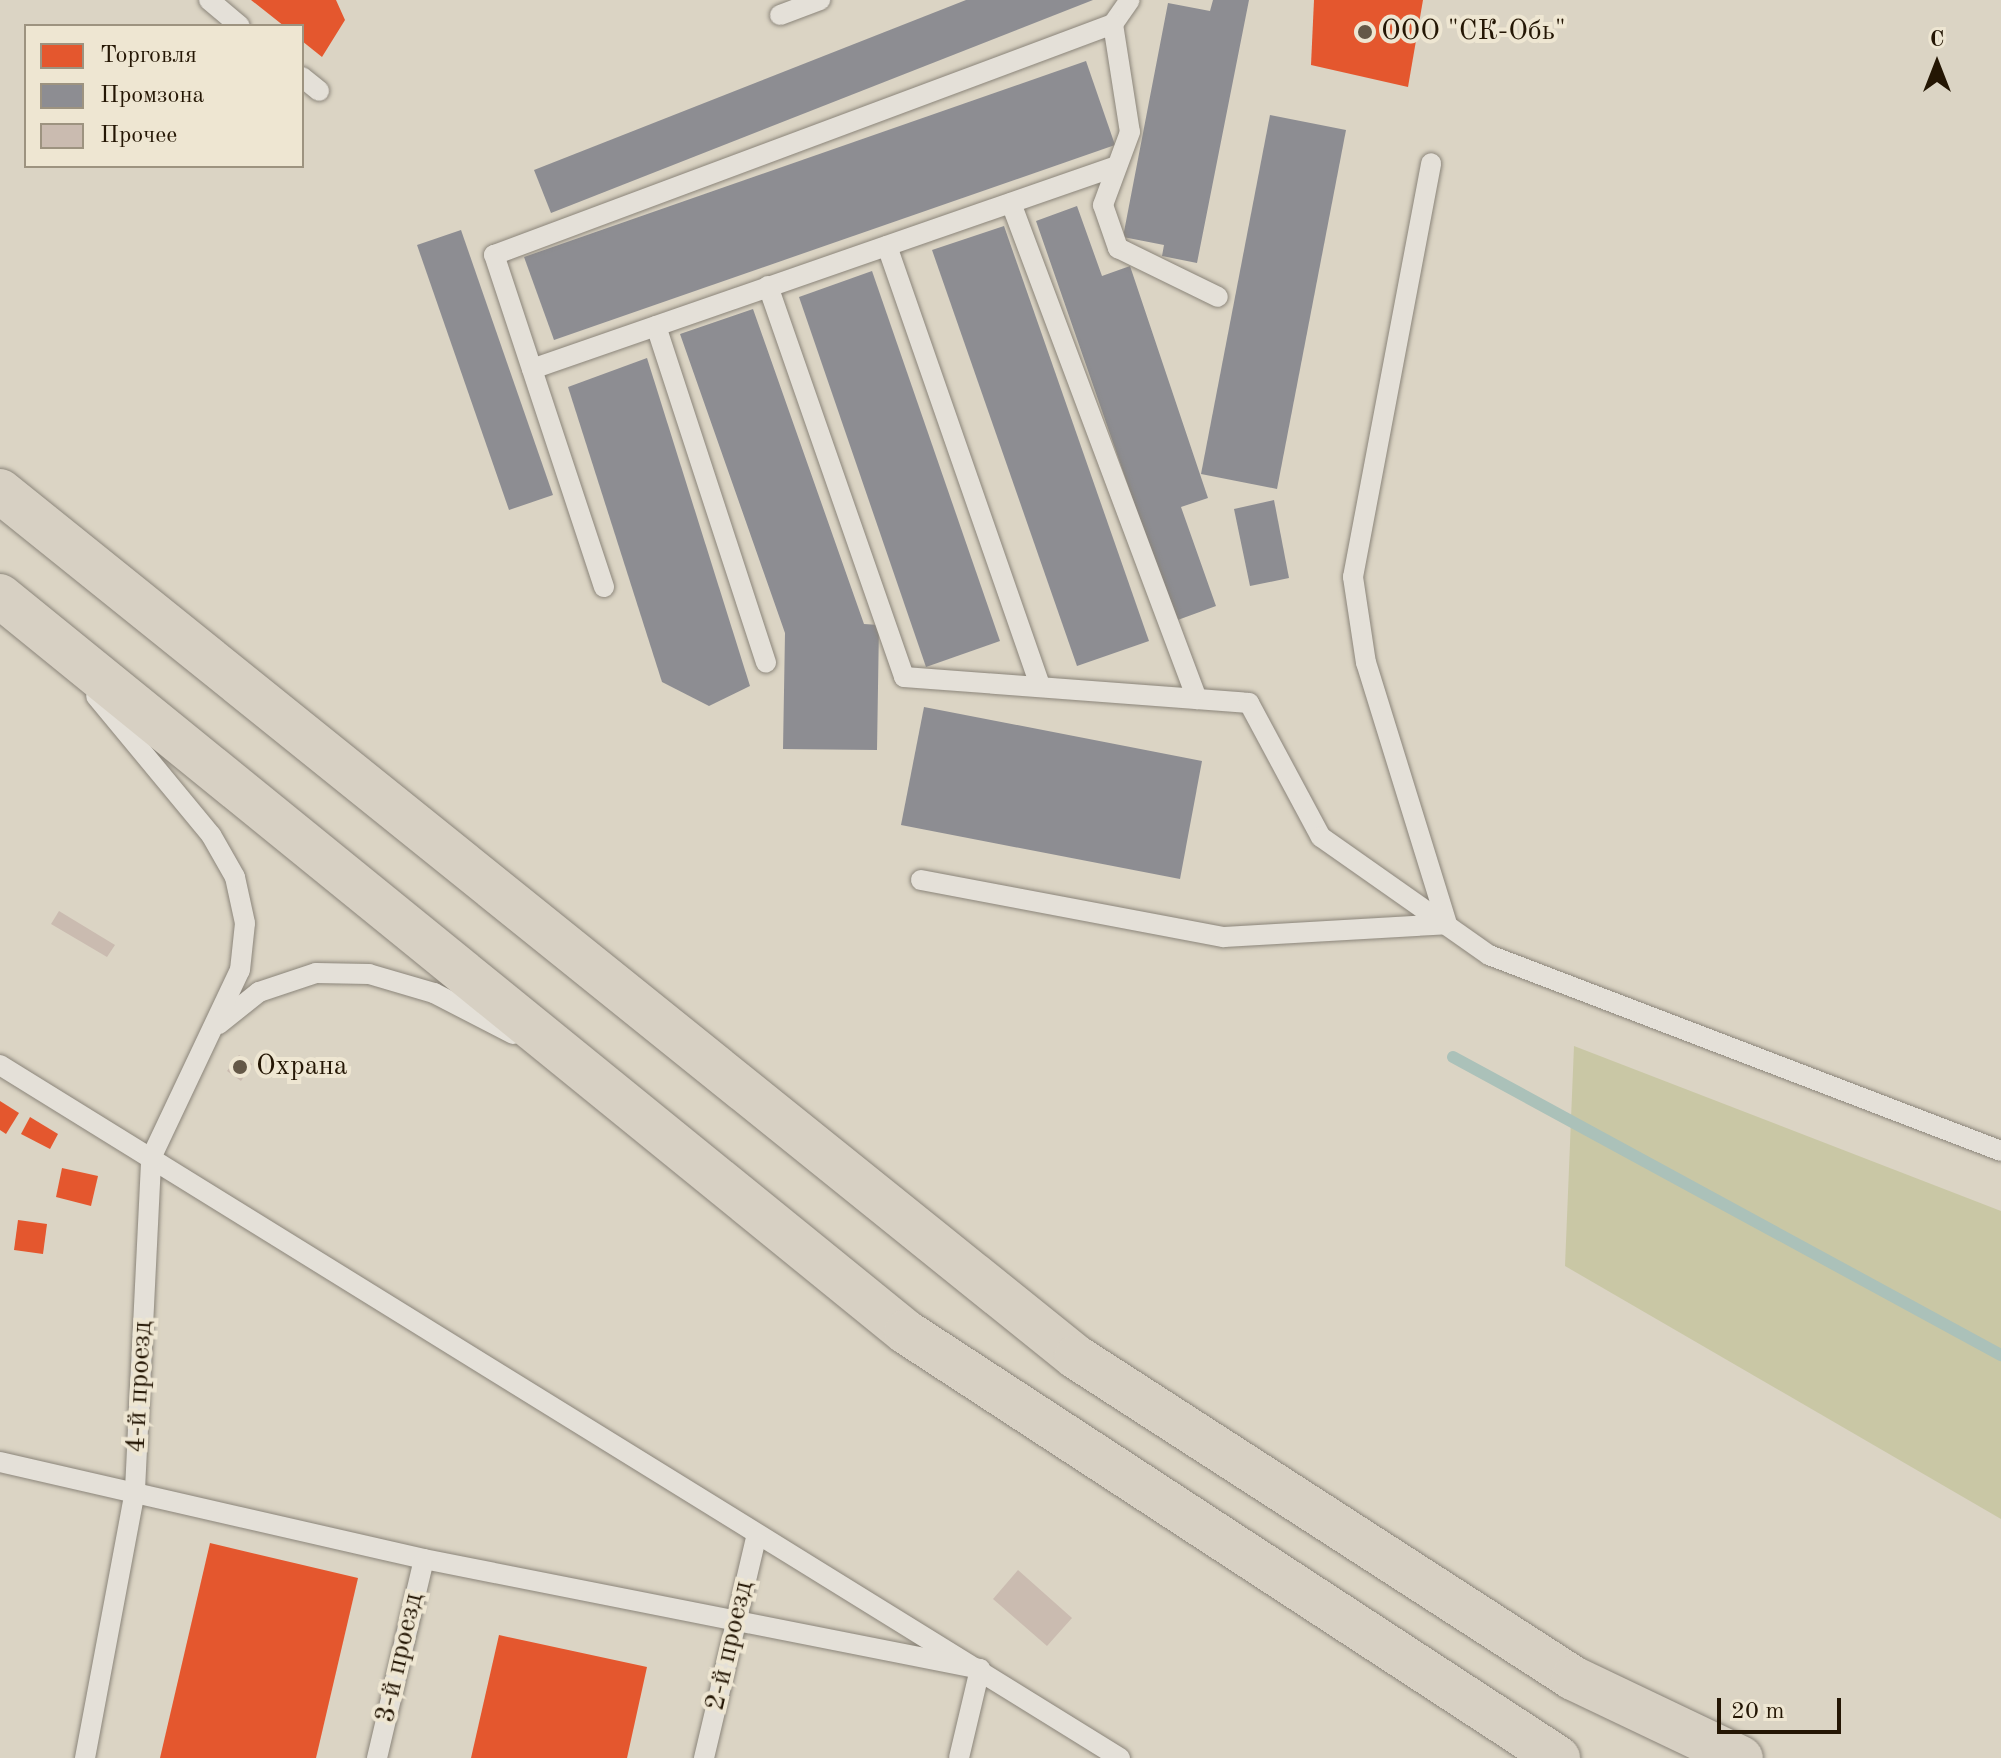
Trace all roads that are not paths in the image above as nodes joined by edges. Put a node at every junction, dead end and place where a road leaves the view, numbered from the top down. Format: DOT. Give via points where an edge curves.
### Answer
graph roads {
  1 [pos="209,0"];
  2 [pos="820,0"];
  3 [pos="1130,0"];
  4 [pos="780,15"];
  5 [pos="238,24"];
  6 [pos="1113,24"];
  7 [pos="304,79"];
  8 [pos="319,91"];
  9 [pos="1431,163"];
  10 [pos="1117,166"];
  11 [pos="1011,203"];
  12 [pos="887,246"];
  13 [pos="768,286"];
  14 [pos="1218,297"];
  15 [pos="656,326"];
  16 [pos="532,369"];
  17 [pos="0,491"];
  18 [pos="604,587"];
  19 [pos="0,596"];
  20 [pos="42,631"];
  21 [pos="766,662"];
  22 [pos="1041,687"];
  23 [pos="1197,699"];
  24 [pos="921,880"];
  25 [pos="1447,924"];
  26 [pos="216,1026"];
  27 [pos="0,1065"];
  28 [pos="608,1083"];
  29 [pos="2001,1151"];
  30 [pos="151,1158"];
  31 [pos="0,1462"];
  32 [pos="135,1490"];
  33 [pos="757,1534"];
  34 [pos="424,1559"];
  35 [pos="736,1621"];
  36 [pos="980,1669"];
  37 [pos="85,1758"];
  38 [pos="377,1758"];
  39 [pos="704,1758"];
  40 [pos="959,1758"];
  41 [pos="1120,1758"];
  42 [pos="1558,1758"];
  43 [pos="1741,1758"];
  1 -- 5 [label="lane"];
  2 -- 4 [label="lane"];
  3 -- 6 [label="lane"];
  6 -- 10 [label="lane" via="1130,132"];
  6 -- 16 [label="lane" via="494,255"];
  7 -- 8 [label="lane"];
  9 -- 25 [label="lane" via="1353,577 1366,663"];
  10 -- 11 [label="lane"];
  10 -- 14 [label="lane" via="1103,205 1118,248"];
  11 -- 12 [label="lane"];
  11 -- 23 [label="lane"];
  12 -- 13 [label="lane"];
  12 -- 22 [label="lane"];
  13 -- 15 [label="lane"];
  13 -- 22 [label="lane" via="904,677"];
  15 -- 16 [label="lane"];
  15 -- 21 [label="lane"];
  16 -- 18 [label="lane"];
  17 -- 43 [label="main road" via="1076,1357 1573,1678"];
  19 -- 20 [label="main road"];
  20 -- 26 [label="lane, 4-й проезд" via="211,835 235,877 245,923 240,970"];
  20 -- 28 [label="main road"];
  22 -- 23 [label="lane"];
  23 -- 25 [label="lane" via="1249,703 1321,837"];
  24 -- 25 [label="lane" via="1224,937"];
  25 -- 29 [label="lane" via="1489,955"];
  26 -- 28 [label="lane" via="259,992 316,973 369,974 434,993"];
  26 -- 30 [label="lane, 4-й проезд"];
  27 -- 30 [label="lane"];
  28 -- 42 [label="main road" via="906,1332"];
  30 -- 32 [label="lane, 4-й проезд"];
  30 -- 33 [label="lane"];
  31 -- 32 [label="lane"];
  32 -- 34 [label="lane"];
  32 -- 37 [label="lane, 4-й проезд"];
  33 -- 35 [label="lane, 2-й проезд"];
  33 -- 36 [label="lane"];
  34 -- 35 [label="lane"];
  34 -- 38 [label="lane, 3-й проезд"];
  35 -- 36 [label="lane"];
  35 -- 39 [label="lane, 2-й проезд"];
  36 -- 40 [label="lane"];
  36 -- 41 [label="lane"];
}
